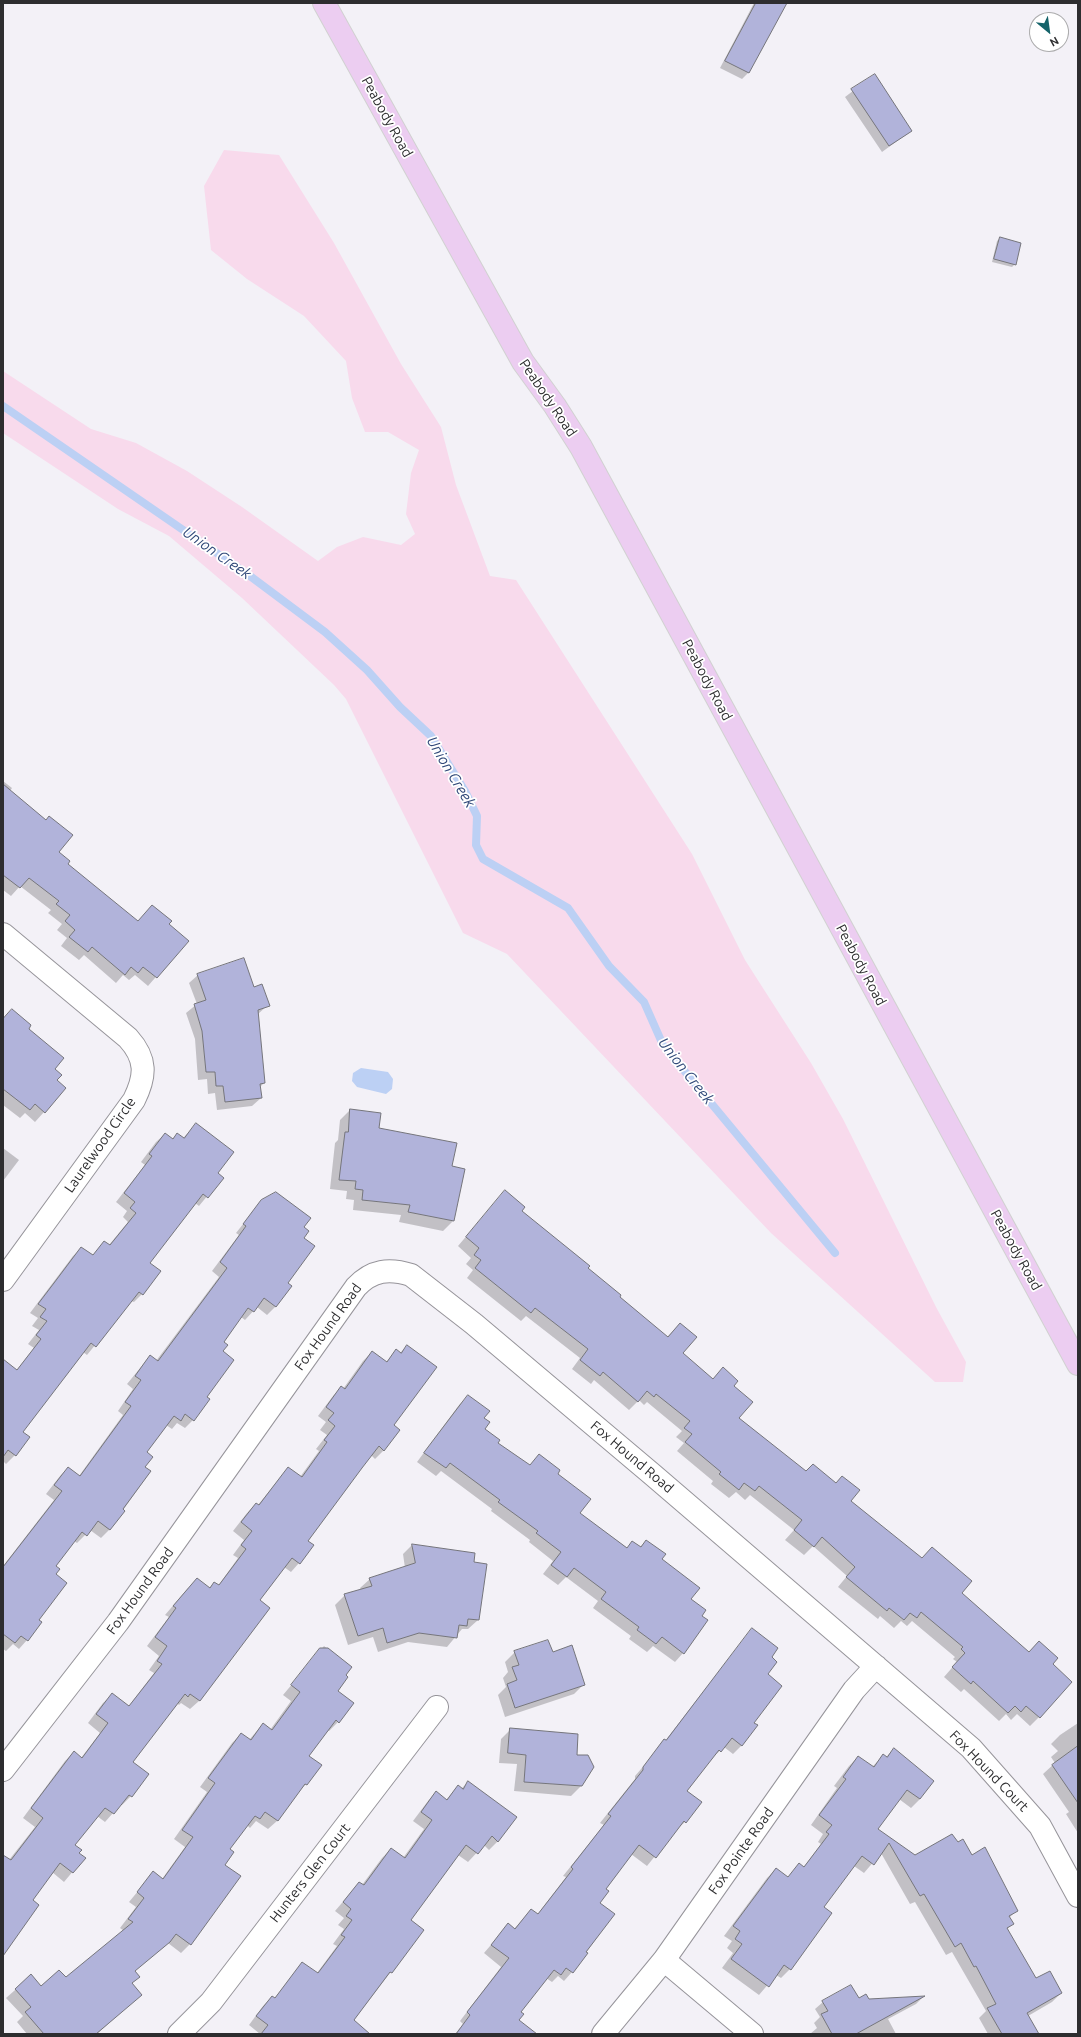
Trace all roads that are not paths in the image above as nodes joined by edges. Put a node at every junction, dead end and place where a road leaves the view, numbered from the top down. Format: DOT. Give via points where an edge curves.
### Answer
graph roads {
  1 [pos="324,3"];
  2 [pos="3,934"];
  3 [pos="3,1280"];
  4 [pos="1078,1364"];
  5 [pos="876,1666"];
  6 [pos="437,1707"];
  7 [pos="3,1770"];
  8 [pos="1078,1896"];
  9 [pos="664,1960"];
  10 [pos="179,2034"];
  11 [pos="603,2034"];
  12 [pos="752,2034"];
  1 -- 4 [label="main road, Peabody Road" via="523,362 581,446"];
  2 -- 3 [label="street, Laurelwood Circle" via="128,1038 136,1048 143,1068 141,1083 134,1100"];
  5 -- 7 [label="street, Fox Hound Road" via="474,1324 411,1275 388,1270 367,1276 356,1287 118,1622"];
  5 -- 8 [label="street, Fox Hound Court" via="971,1748 1012,1793 1040,1826"];
  5 -- 9 [label="street, Fox Pointe Road" via="854,1690"];
  6 -- 10 [label="street, Hunters Glen Court" via="211,2002"];
  9 -- 11 [label="street, Fox Pointe Road"];
  9 -- 12 [label="street"];
}
